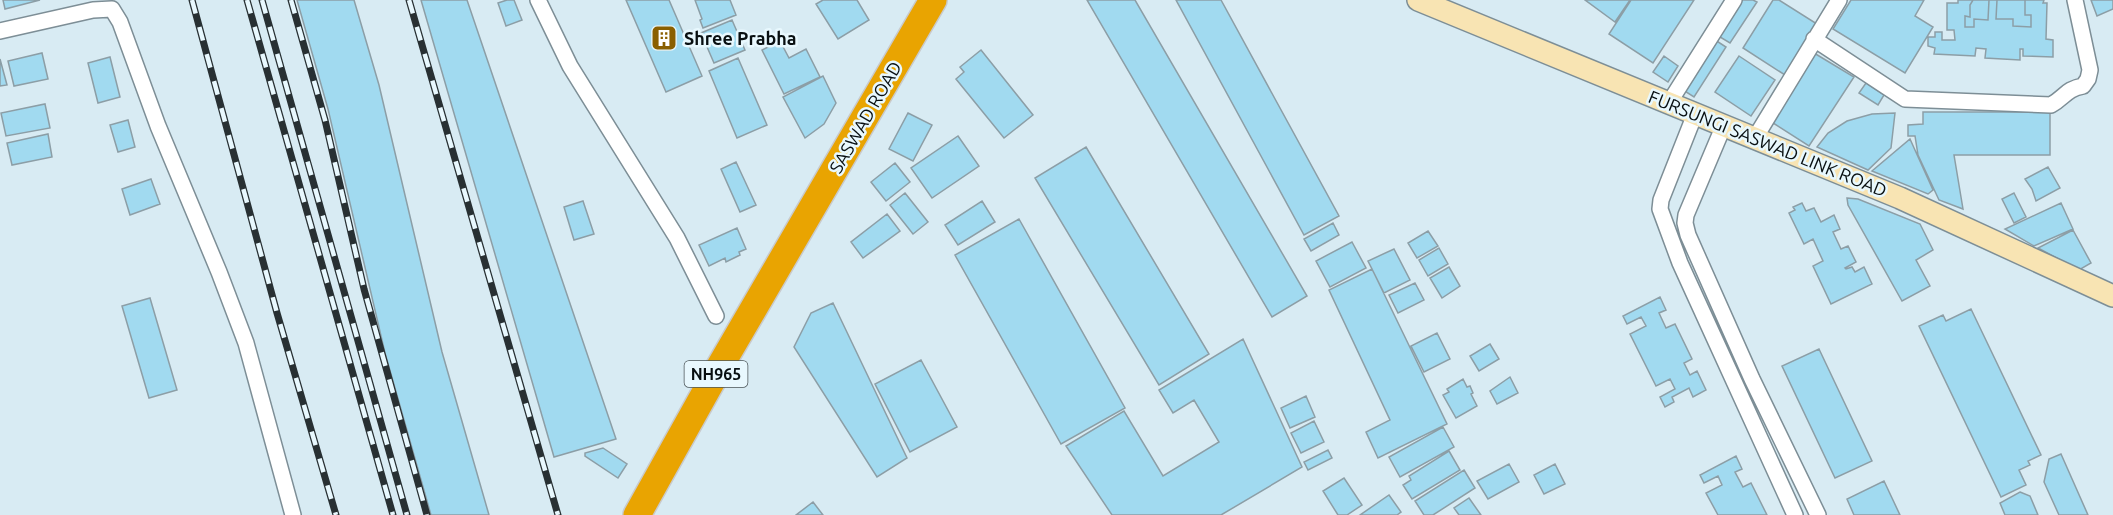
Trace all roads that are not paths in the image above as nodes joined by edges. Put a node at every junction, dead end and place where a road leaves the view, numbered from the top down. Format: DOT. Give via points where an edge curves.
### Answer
graph roads {
  1 [pos="538,0"];
  2 [pos="933,0"];
  3 [pos="1418,0"];
  4 [pos="1734,0"];
  5 [pos="1839,0"];
  6 [pos="2075,0"];
  7 [pos="0,31"];
  8 [pos="1814,39"];
  9 [pos="1669,103"];
  10 [pos="1695,114"];
  11 [pos="1724,125"];
  12 [pos="1755,138"];
  13 [pos="2113,296"];
  14 [pos="716,316"];
  15 [pos="293,515"];
  16 [pos="637,515"];
  17 [pos="1795,515"];
  18 [pos="1818,515"];
  1 -- 14 [label="street" via="570,66 677,237"];
  2 -- 16 [label="highway, SASWAD ROAD / NH965"];
  3 -- 9 [label="street, FURSUNGI SASWAD LINK ROAD"];
  4 -- 9 [label="street"];
  5 -- 8 [label="street"];
  6 -- 8 [label="street" via="2090,70 2088,80 2051,105 1905,99"];
  7 -- 15 [label="street" via="93,10 112,9 120,22 246,344"];
  8 -- 12 [label="street"];
  9 -- 10 [label="street, FURSUNGI SASWAD LINK ROAD"];
  10 -- 11 [label="street, FURSUNGI SASWAD LINK ROAD"];
  10 -- 17 [label="street" via="1659,209"];
  11 -- 12 [label="street, FURSUNGI SASWAD LINK ROAD"];
  11 -- 18 [label="street" via="1685,223 1752,379"];
  12 -- 13 [label="street, FURSUNGI SASWAD LINK ROAD" via="1900,198"];
}
